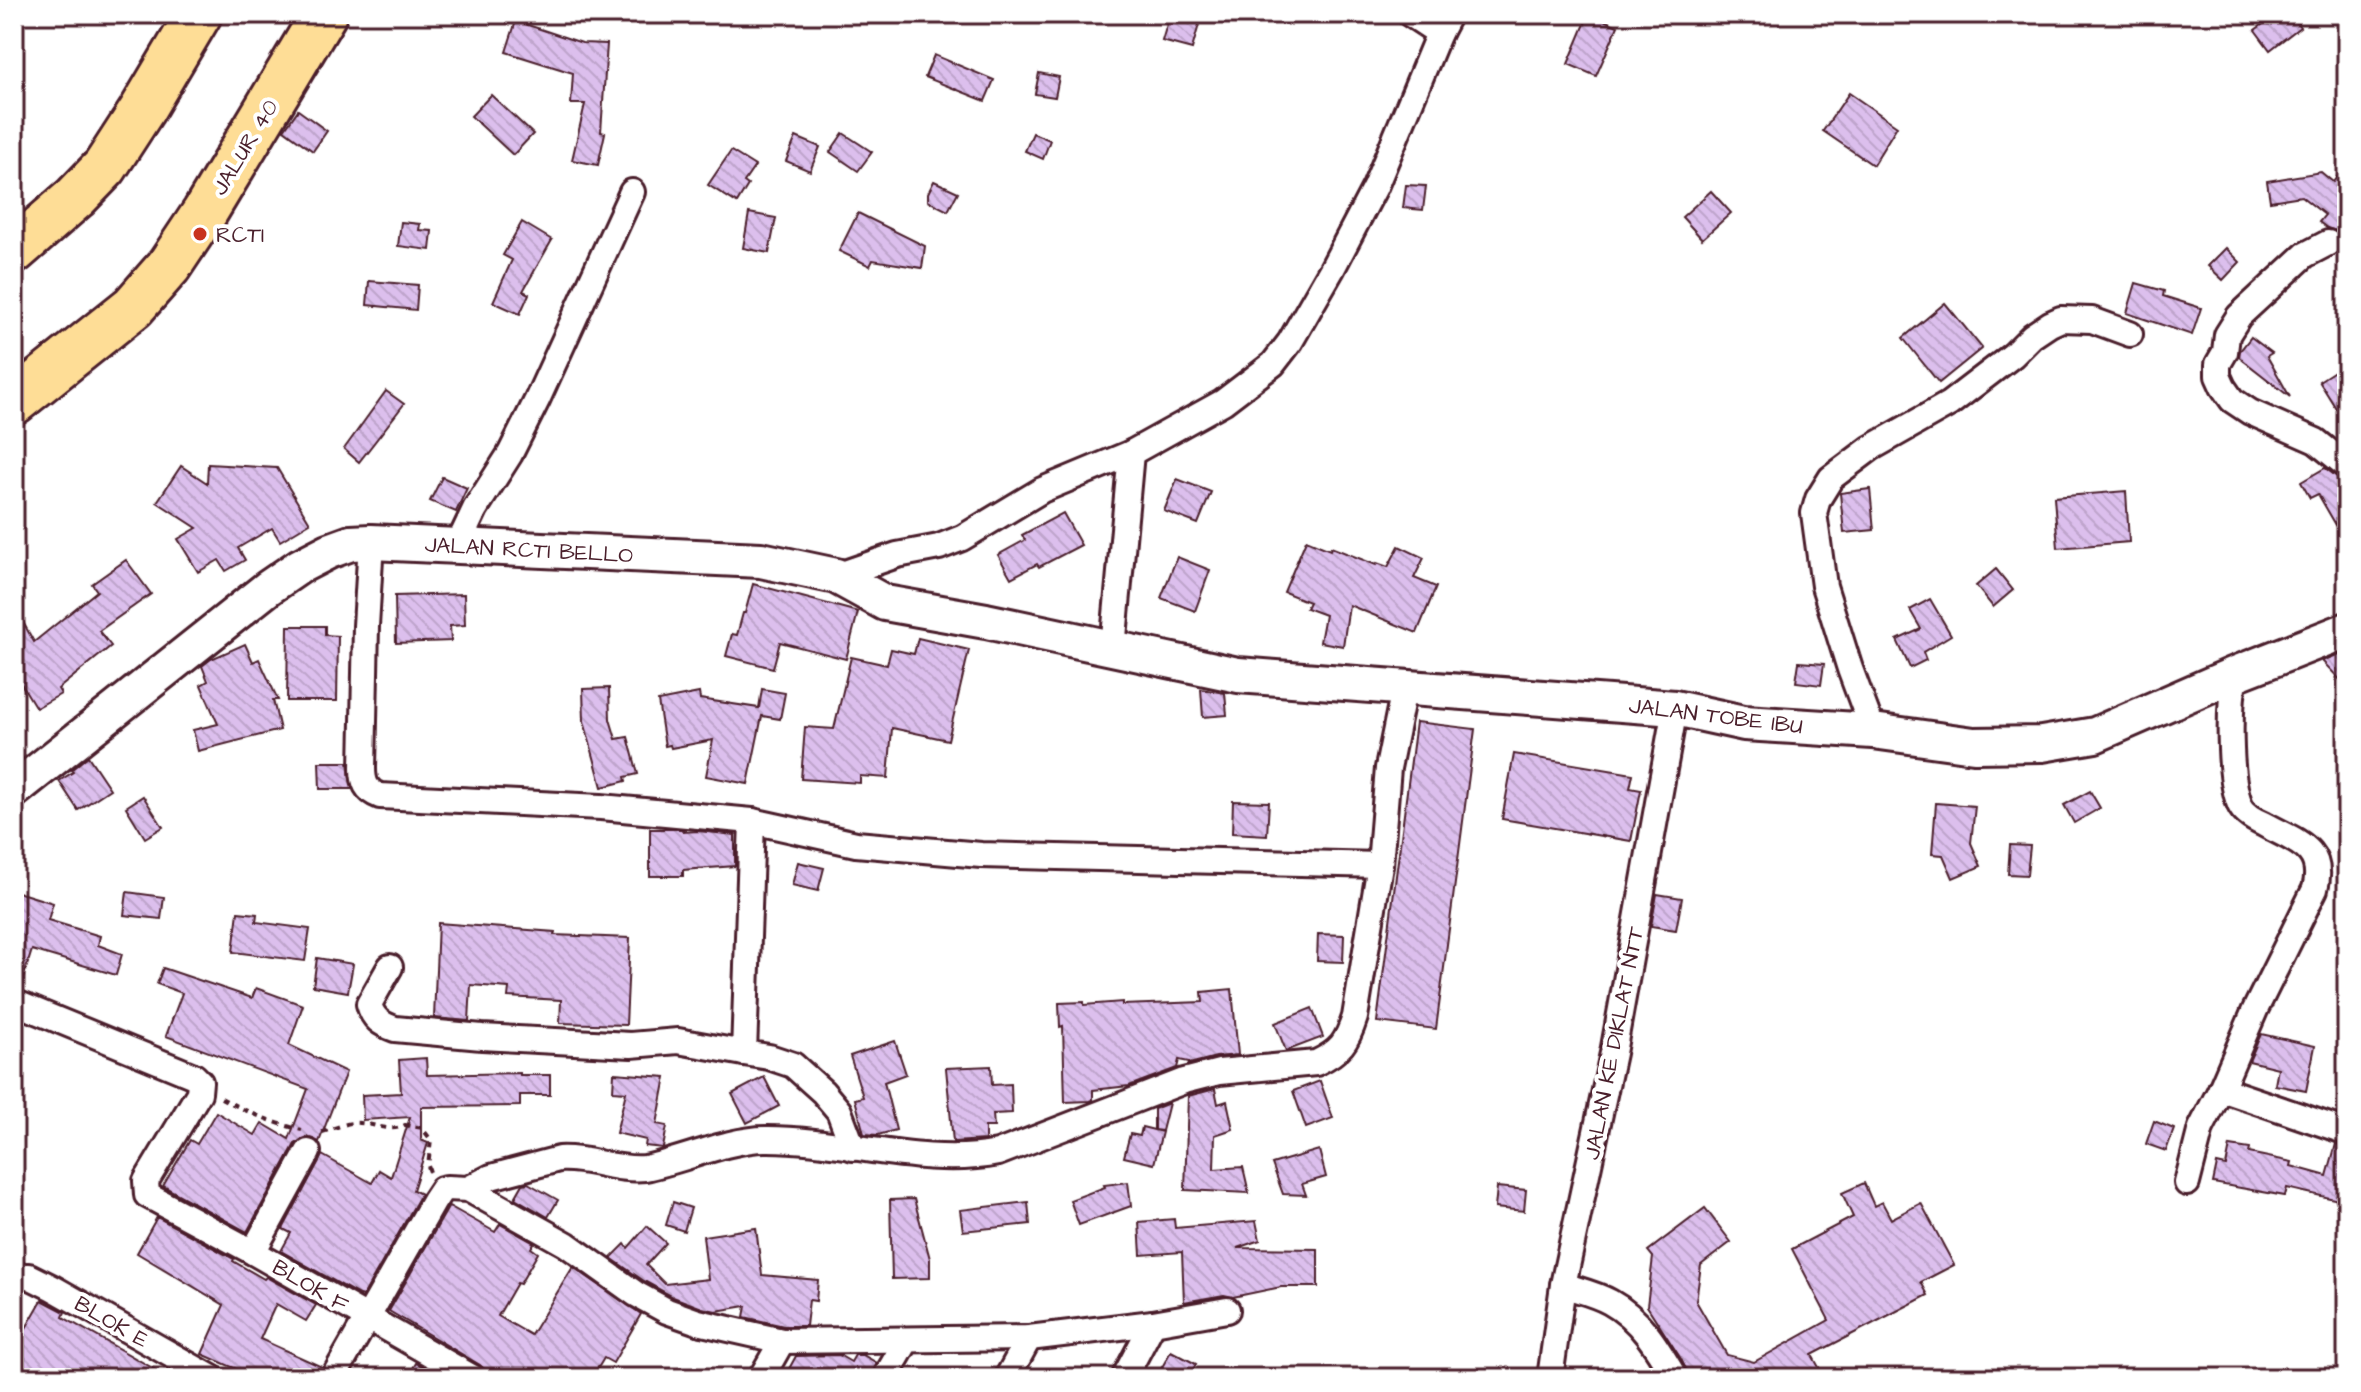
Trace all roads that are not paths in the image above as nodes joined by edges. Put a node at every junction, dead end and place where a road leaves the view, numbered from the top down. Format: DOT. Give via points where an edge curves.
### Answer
graph roads {
  1 [pos="199,14"];
  2 [pos="324,14"];
  3 [pos="1410,14"];
  4 [pos="1444,23"];
  5 [pos="632,192"];
  6 [pos="2328,243"];
  7 [pos="14,251"];
  8 [pos="2130,334"];
  9 [pos="14,402"];
  10 [pos="1131,453"];
  11 [pos="2347,466"];
  12 [pos="371,542"];
  13 [pos="458,545"];
  14 [pos="836,576"];
  15 [pos="2347,630"];
  16 [pos="1113,648"];
  17 [pos="2235,674"];
  18 [pos="1404,689"];
  19 [pos="1675,708"];
  20 [pos="1873,731"];
  21 [pos="14,790"];
  22 [pos="752,821"];
  23 [pos="1380,865"];
  24 [pos="390,967"];
  25 [pos="14,1002"];
  26 [pos="744,1053"];
  27 [pos="2221,1089"];
  28 [pos="2347,1132"];
  29 [pos="853,1148"];
  30 [pos="308,1152"];
  31 [pos="2187,1183"];
  32 [pos="468,1189"];
  33 [pos="253,1252"];
  34 [pos="14,1276"];
  35 [pos="1563,1285"];
  36 [pos="1227,1310"];
  37 [pos="368,1319"];
  38 [pos="1153,1323"];
  39 [pos="1029,1338"];
  40 [pos="907,1340"];
  41 [pos="782,1341"];
  42 [pos="212,1378"];
  43 [pos="333,1378"];
  44 [pos="473,1378"];
  45 [pos="761,1378"];
  46 [pos="885,1378"];
  47 [pos="1007,1378"];
  48 [pos="1124,1378"];
  49 [pos="1550,1378"];
  50 [pos="1675,1378"];
  1 -- 7 [label="highway" via="105,167"];
  2 -- 9 [label="highway, JALUR 40" via="169,266 133,307"];
  3 -- 4 [label="street"];
  4 -- 10 [label="street" via="1375,187 1290,342 1273,364 1233,395"];
  5 -- 13 [label="street" via="531,414"];
  6 -- 11 [label="street" via="2305,255 2239,316 2227,335 2218,376 2232,400 2316,441"];
  8 -- 20 [label="street" via="2092,320 2050,324 1949,404 1831,478 1814,513 1824,586"];
  10 -- 14 [label="street" via="1042,490 962,538"];
  10 -- 16 [label="street"];
  12 -- 13 [label="street, JALAN RCTI BELLO"];
  12 -- 21 [label="street, JALAN RCTI BELLO" via="329,551 268,588"];
  12 -- 22 [label="street" via="363,777 371,793"];
  13 -- 14 [label="street, JALAN RCTI BELLO" via="761,560"];
  14 -- 16 [label="street, JALAN RCTI BELLO" via="885,603"];
  15 -- 17 [label="street, JALAN TOBE IBU"];
  16 -- 18 [label="street, JALAN TOBE IBU" via="1238,675"];
  17 -- 20 [label="street, JALAN TOBE IBU" via="2095,735 2042,744 1974,745"];
  17 -- 27 [label="street" via="2232,760 2241,807 2311,852 2319,874"];
  18 -- 19 [label="street, JALAN TOBE IBU"];
  18 -- 23 [label="street" via="1388,768"];
  19 -- 20 [label="street, JALAN TOBE IBU" via="1744,723"];
  19 -- 35 [label="street, JALAN KE DIKLAT NTT" via="1613,1053"];
  22 -- 23 [label="street" via="856,844 981,855"];
  22 -- 26 [label="street"];
  23 -- 29 [label="street" via="1355,1017 1347,1041 1328,1057 1184,1081 998,1153 956,1158"];
  24 -- 26 [label="street" via="369,1004 372,1015 395,1029 631,1045 678,1041"];
  25 -- 33 [label="street, BLOK F" via="200,1082 146,1181 147,1195"];
  26 -- 29 [label="street" via="793,1065 839,1111"];
  27 -- 28 [label="street"];
  27 -- 31 [label="street" via="2201,1128"];
  29 -- 32 [label="street" via="761,1139 632,1169 559,1159 491,1177"];
  30 -- 33 [label="street"];
  32 -- 37 [label="street" via="442,1189"];
  32 -- 41 [label="street" via="566,1244 667,1311"];
  33 -- 37 [label="street, BLOK F"];
  34 -- 42 [label="street, BLOK E" via="29,1276 53,1288"];
  35 -- 49 [label="street, JALAN KE DIKLAT NTT"];
  35 -- 50 [label="street" via="1610,1302 1634,1320"];
  36 -- 38 [label="street"];
  37 -- 43 [label="street"];
  37 -- 44 [label="street, BLOK F"];
  38 -- 39 [label="street"];
  38 -- 48 [label="street"];
  39 -- 40 [label="street"];
  39 -- 47 [label="street"];
  40 -- 41 [label="street"];
  40 -- 46 [label="street"];
  41 -- 45 [label="street"];
}
